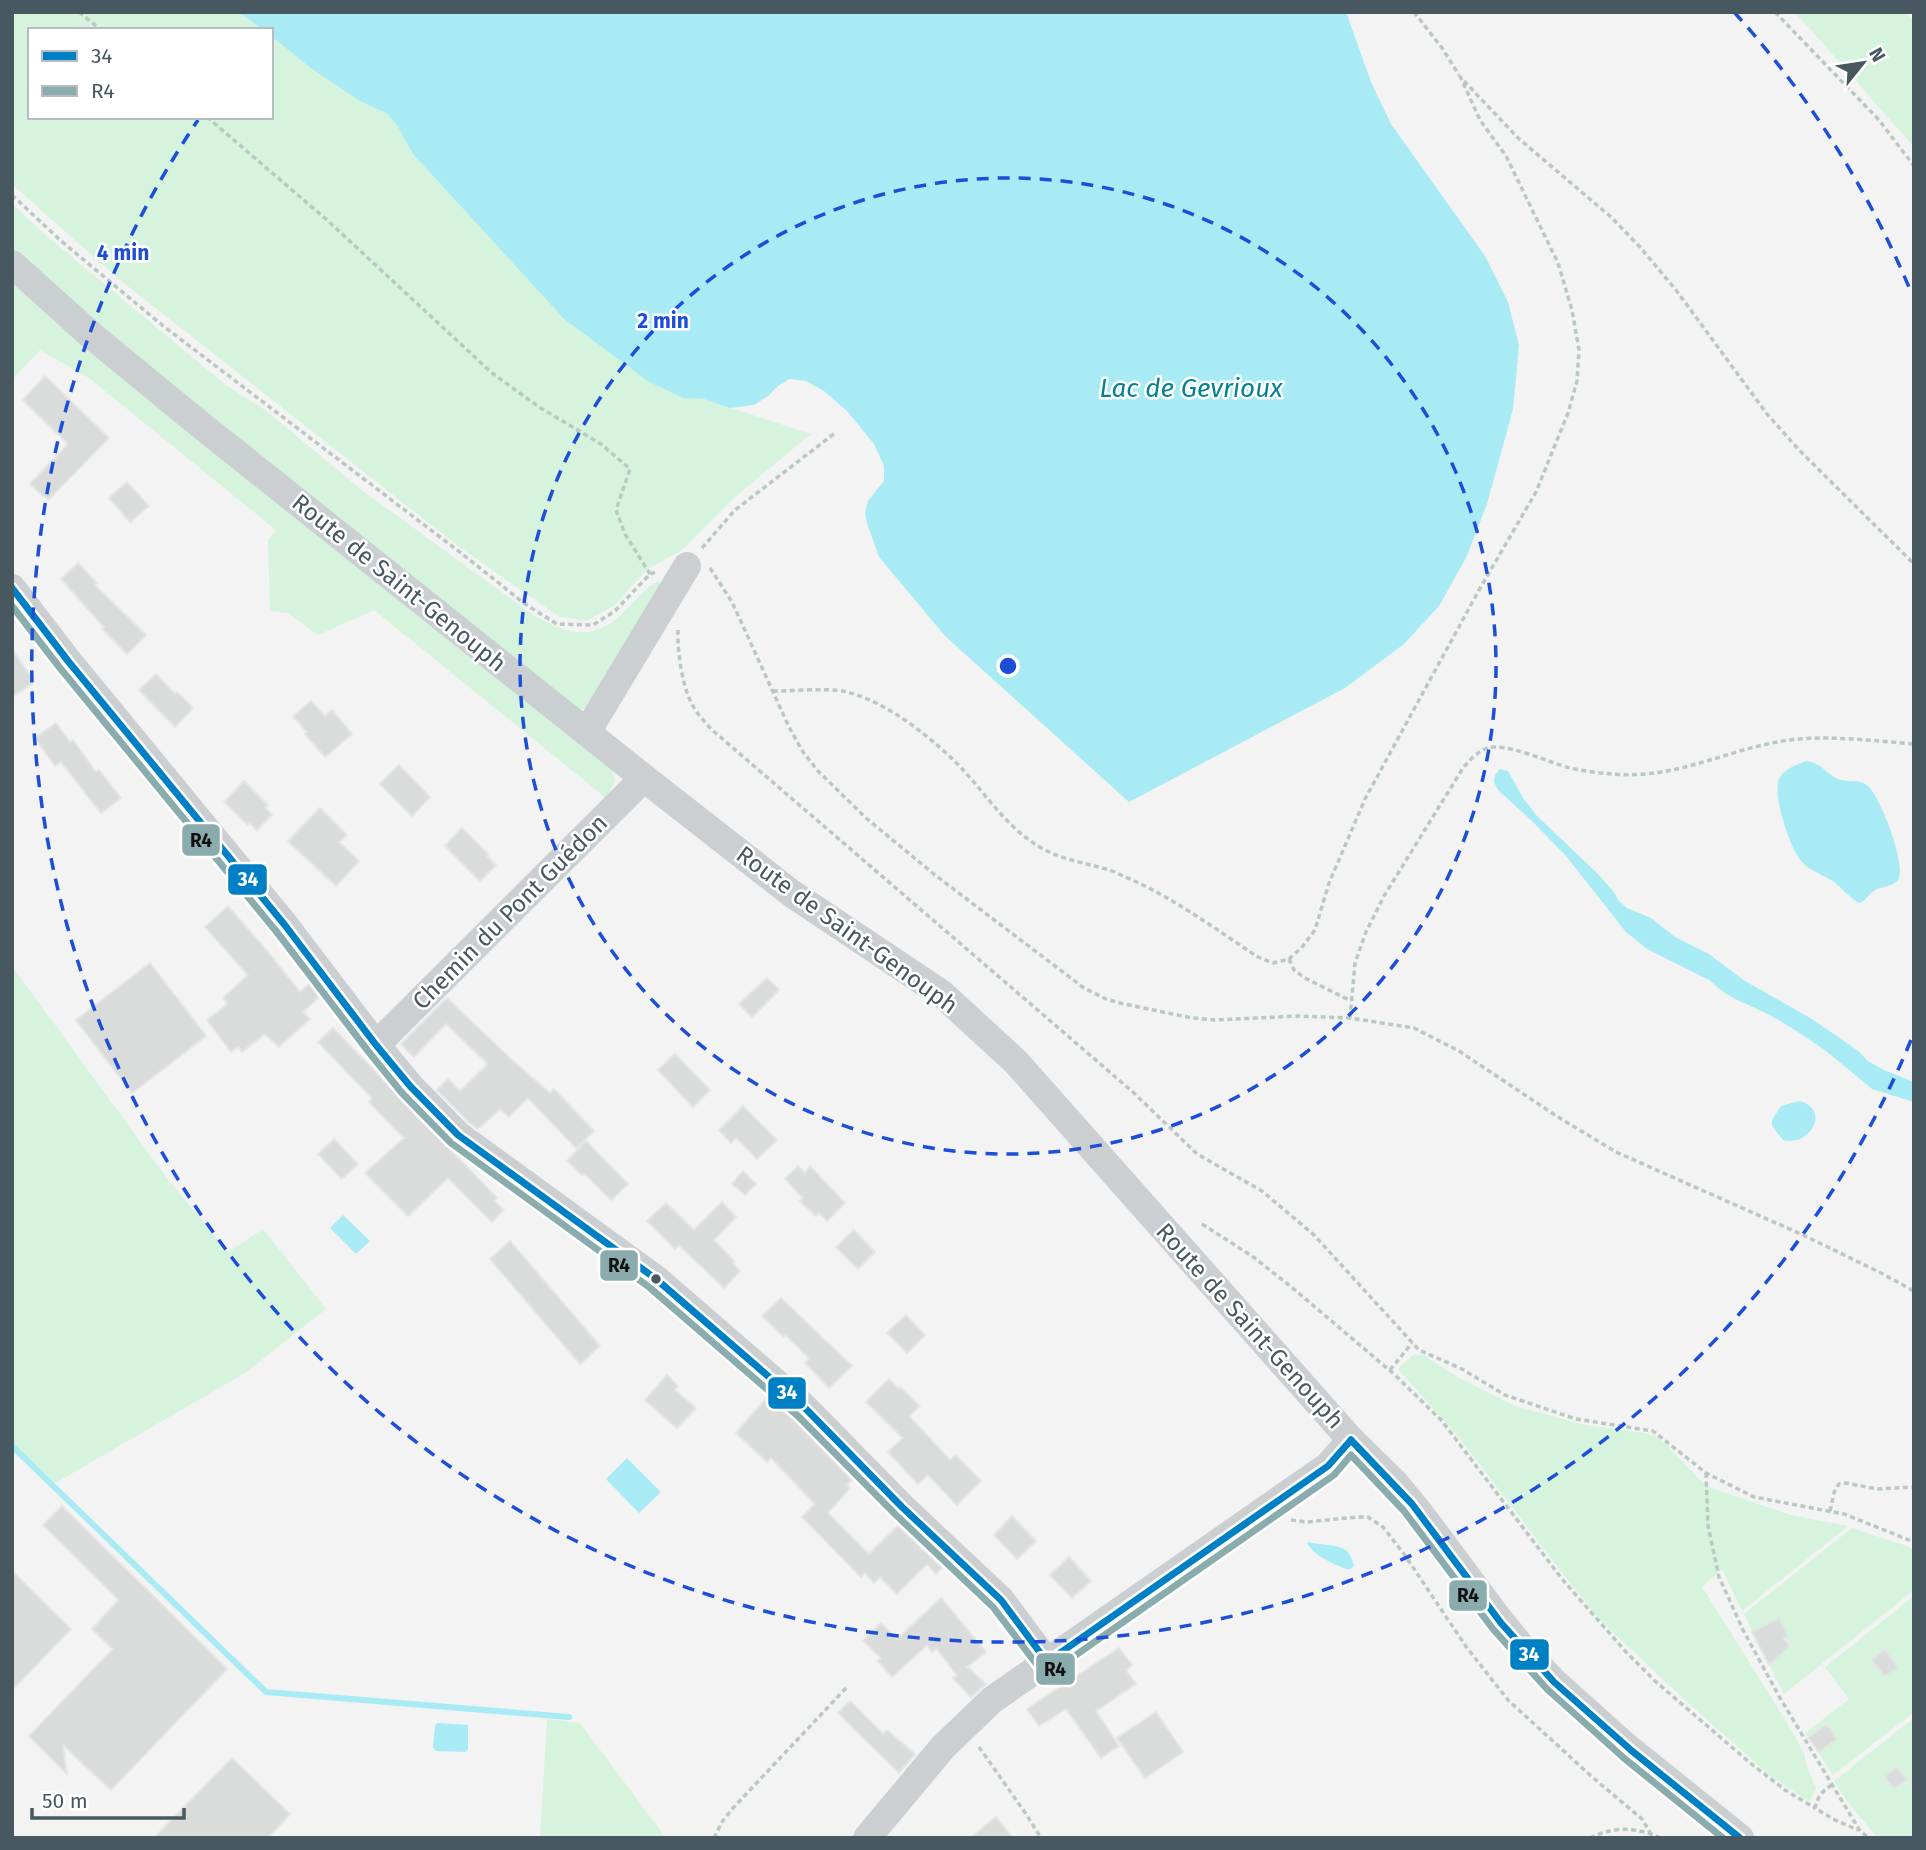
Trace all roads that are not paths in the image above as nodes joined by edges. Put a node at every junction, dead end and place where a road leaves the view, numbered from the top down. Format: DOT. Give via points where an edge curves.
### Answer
graph roads {
  1 [pos="12,264"];
  2 [pos="692,560"];
  3 [pos="12,588"];
  4 [pos="587,732"];
  5 [pos="644,778"];
  6 [pos="376,1045"];
  7 [pos="1351,1440"];
  8 [pos="1047,1662"];
  9 [pos="867,1838"];
  10 [pos="1740,1838"];
  1 -- 4 [label="street, Route de Saint-Genouph" via="186,413"];
  2 -- 4 [label="street"];
  3 -- 6 [label="street"];
  4 -- 5 [label="street, Route de Saint-Genouph"];
  5 -- 6 [label="street, Chemin du Pont Guédon"];
  5 -- 7 [label="street, Route de Saint-Genouph" via="791,893 942,994 1016,1062"];
  6 -- 8 [label="street" via="458,1135 656,1279 805,1408 1001,1600"];
  7 -- 8 [label="street" via="1328,1466"];
  7 -- 10 [label="street, Route de Saint-Genouph" via="1401,1491 1498,1618 1554,1682"];
  8 -- 9 [label="street" via="992,1700 943,1747"];
}
